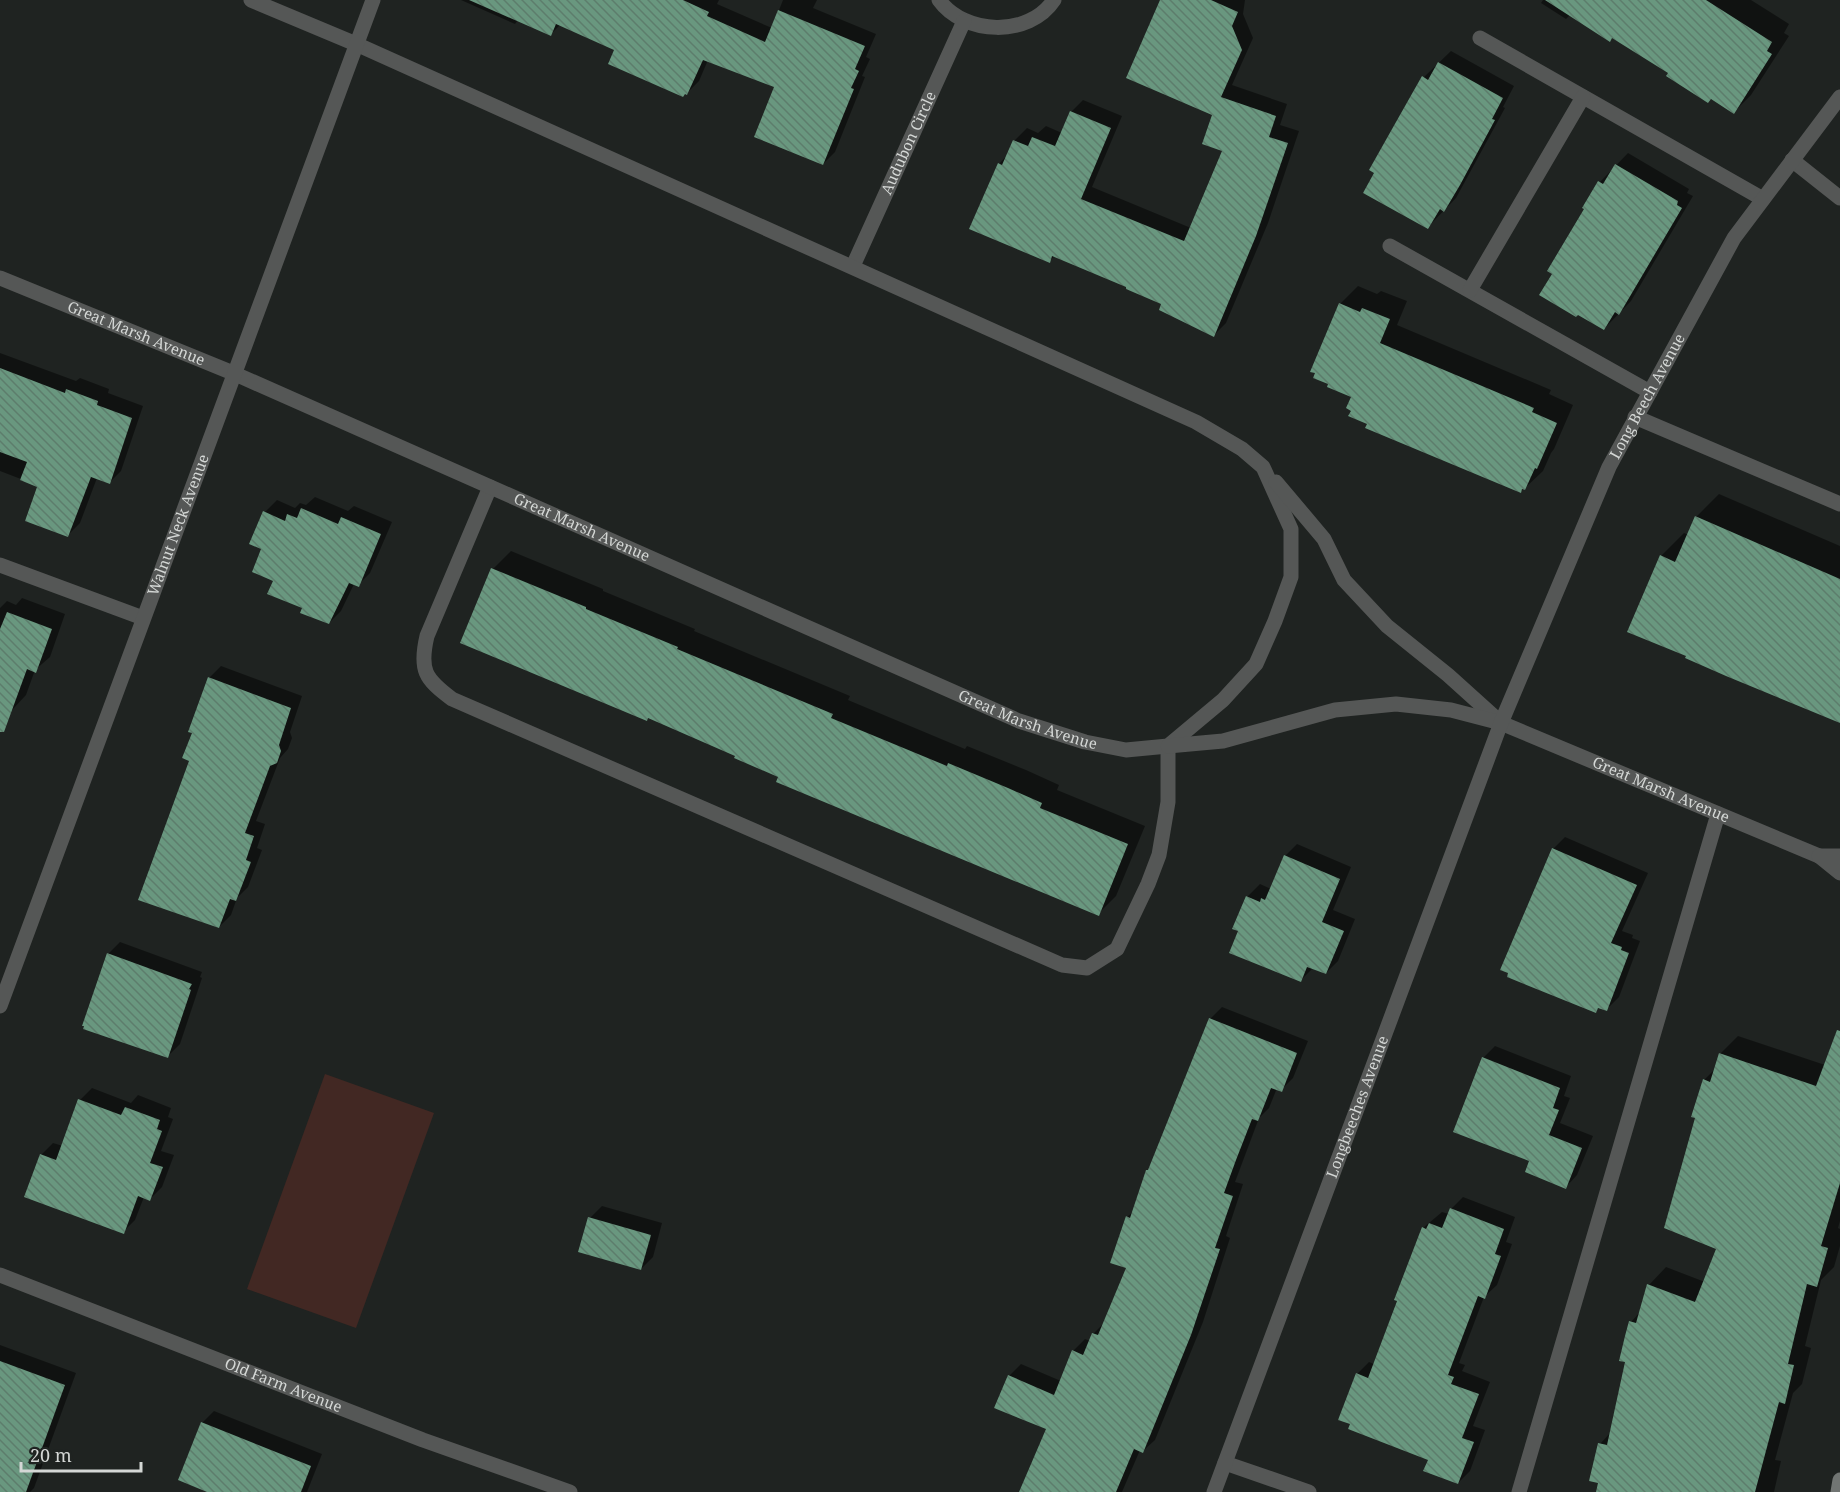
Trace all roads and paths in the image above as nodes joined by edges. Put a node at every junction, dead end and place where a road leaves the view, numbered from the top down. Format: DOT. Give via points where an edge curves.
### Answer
graph roads {
  1 [pos="251,0"];
  2 [pos="372,0"];
  3 [pos="939,0"];
  4 [pos="1054,0"];
  5 [pos="964,21"];
  6 [pos="1480,38"];
  7 [pos="356,44"];
  8 [pos="1583,97"];
  9 [pos="1840,97"];
  10 [pos="1792,160"];
  11 [pos="1840,198"];
  12 [pos="1763,199"];
  13 [pos="1390,246"];
  14 [pos="853,266"];
  15 [pos="0,278"];
  16 [pos="1470,290"];
  17 [pos="233,373"];
  18 [pos="1650,392"];
  19 [pos="1635,417"];
  20 [pos="1263,467"];
  21 [pos="490,487"];
  22 [pos="1840,504"];
  23 [pos="0,565"];
  24 [pos="143,618"];
  25 [pos="1502,723"];
  26 [pos="1168,746"];
  27 [pos="1718,814"];
  28 [pos="1819,856"];
  29 [pos="1840,856"];
  30 [pos="1840,873"];
  31 [pos="4,982"];
  32 [pos="0,1006"];
  33 [pos="0,1275"];
  34 [pos="1225,1463"];
  35 [pos="1840,1480"];
  36 [pos="570,1492"];
  37 [pos="1214,1492"];
  38 [pos="1309,1492"];
  39 [pos="1519,1492"];
  40 [pos="1838,1492"];
  1 -- 7 [label="street, Great Marsh Avenue"];
  2 -- 7 [label="street, Walnut Neck Avenue"];
  3 -- 5 [label="street"];
  4 -- 5 [label="street" via="1032,19 1010,27 986,28"];
  5 -- 14 [label="street, Audubon Circle"];
  6 -- 8 [label="street"];
  7 -- 14 [label="street, Great Marsh Avenue"];
  7 -- 17 [label="street, Walnut Neck Avenue"];
  8 -- 12 [label="street"];
  8 -- 16 [label="street"];
  9 -- 10 [label="street, Long Beech Avenue"];
  10 -- 11 [label="street"];
  10 -- 12 [label="street, Long Beech Avenue"];
  12 -- 18 [label="street, Long Beech Avenue" via="1734,238"];
  13 -- 16 [label="street"];
  14 -- 20 [label="street, Great Marsh Avenue" via="1196,422 1242,449"];
  15 -- 17 [label="street, Great Marsh Avenue"];
  16 -- 18 [label="street"];
  17 -- 21 [label="street, Great Marsh Avenue"];
  17 -- 24 [label="street, Walnut Neck Avenue"];
  18 -- 19 [label="street, Long Beech Avenue"];
  19 -- 22 [label="street"];
  19 -- 25 [label="street, Long Beech Avenue" via="1609,467"];
  20 -- 25 [label="street, Great Marsh Avenue" via="1324,539 1344,580 1387,626"];
  20 -- 26 [label="street, Great Marsh Avenue" via="1291,529 1291,577 1256,664 1223,700"];
  21 -- 26 [label="street, Great Marsh Avenue" via="1019,721 1085,742 1126,750"];
  21 -- 26 [label="street" via="427,636 422,657 425,673 437,688 452,699 1062,964 1087,968 1117,949 1159,855 1168,802"];
  23 -- 24 [label="street"];
  24 -- 31 [label="street, Walnut Neck Avenue"];
  25 -- 26 [label="street, Great Marsh Avenue" via="1451,710 1396,704 1335,710 1223,741"];
  25 -- 27 [label="street, Great Marsh Avenue"];
  25 -- 34 [label="street, Longbeeches Avenue"];
  27 -- 28 [label="street, Great Marsh Avenue"];
  27 -- 39 [label="street"];
  28 -- 29 [label="street, Great Marsh Avenue"];
  28 -- 30 [label="street, Great Marsh Avenue"];
  31 -- 32 [label="street, Walnut Neck Avenue"];
  33 -- 36 [label="street, Old Farm Avenue" via="423,1440"];
  34 -- 37 [label="street, Longbeeches Avenue"];
  34 -- 38 [label="street"];
  35 -- 40 [label="street"];
}
